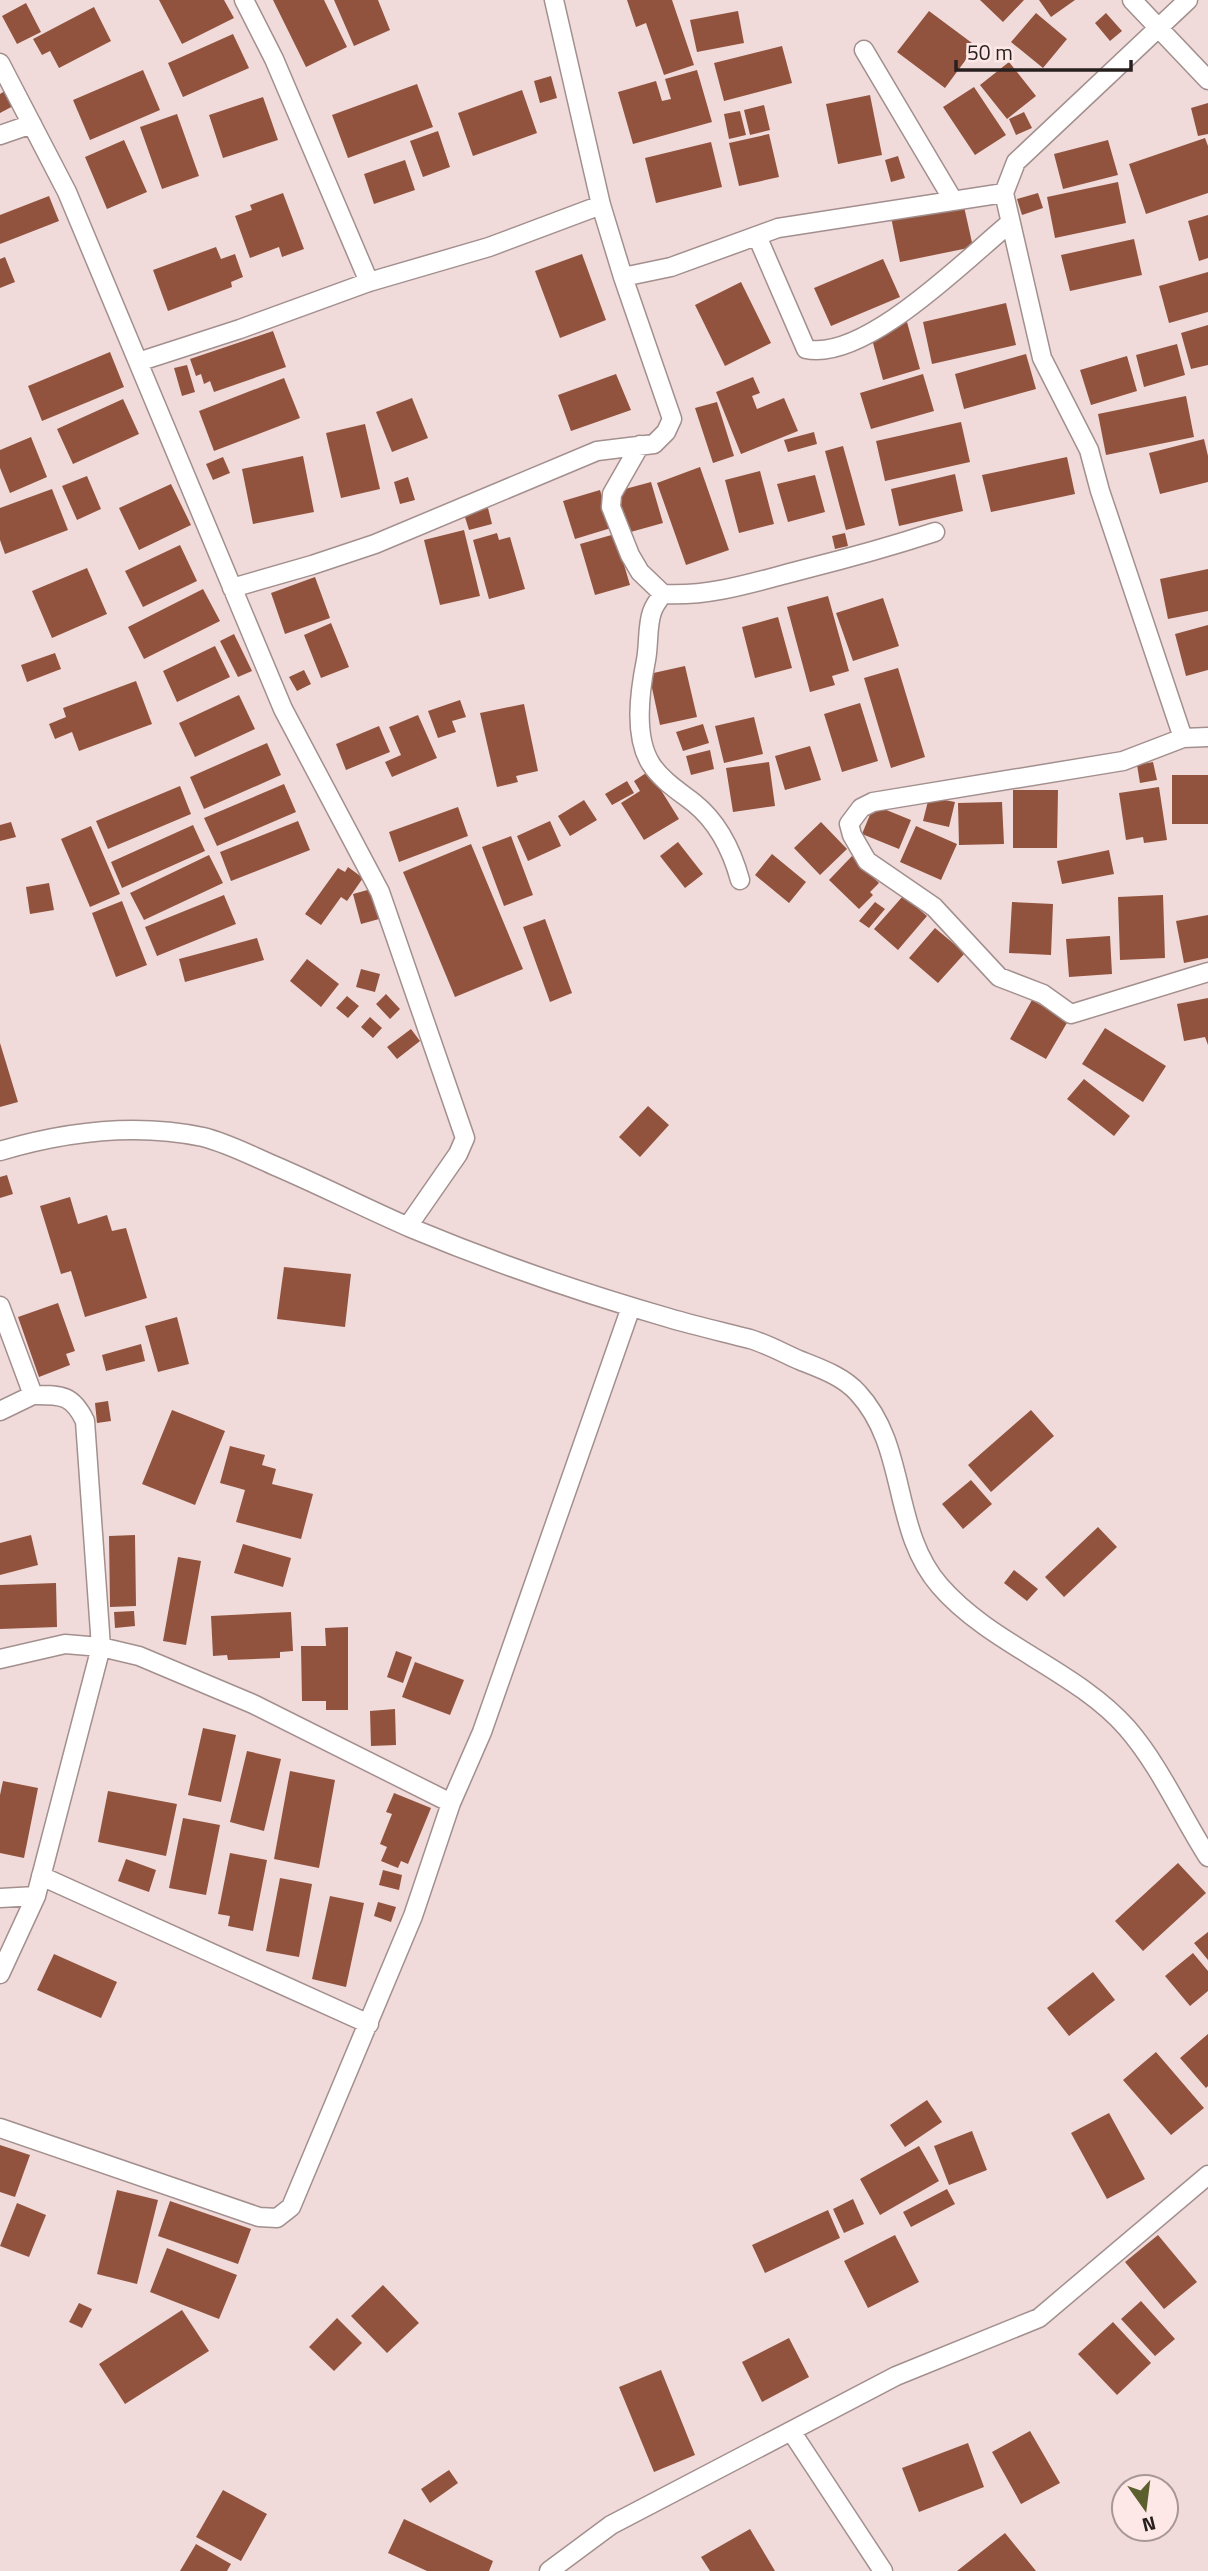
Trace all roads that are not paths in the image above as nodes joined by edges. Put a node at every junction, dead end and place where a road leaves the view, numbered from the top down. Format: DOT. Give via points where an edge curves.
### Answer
graph roads {
  1 [pos="244,0"];
  2 [pos="554,0"];
  3 [pos="1132,0"];
  4 [pos="1188,0"];
  5 [pos="1160,28"];
  6 [pos="863,50"];
  7 [pos="0,63"];
  8 [pos="1208,80"];
  9 [pos="32,124"];
  10 [pos="0,135"];
  11 [pos="1004,193"];
  12 [pos="953,200"];
  13 [pos="601,205"];
  14 [pos="1010,223"];
  15 [pos="757,236"];
  16 [pos="623,277"];
  17 [pos="369,282"];
  18 [pos="138,362"];
  19 [pos="640,444"];
  20 [pos="935,532"];
  21 [pos="232,588"];
  22 [pos="663,594"];
  23 [pos="1208,737"];
  24 [pos="1183,738"];
  25 [pos="740,880"];
  26 [pos="1208,972"];
  27 [pos="0,1151"];
  28 [pos="408,1226"];
  29 [pos="0,1306"];
  30 [pos="631,1307"];
  31 [pos="33,1395"];
  32 [pos="0,1411"];
  33 [pos="101,1647"];
  34 [pos="0,1659"];
  35 [pos="451,1802"];
  36 [pos="1208,1857"];
  37 [pos="41,1876"];
  38 [pos="36,1896"];
  39 [pos="0,1898"];
  40 [pos="0,1974"];
  41 [pos="369,2024"];
  42 [pos="0,2128"];
  43 [pos="1208,2175"];
  44 [pos="791,2431"];
  45 [pos="549,2571"];
  46 [pos="883,2571"];
  1 -- 17 [label="street" via="274,59"];
  2 -- 13 [label="street"];
  3 -- 5 [label="street"];
  4 -- 5 [label="street"];
  5 -- 8 [label="street"];
  5 -- 11 [label="street" via="1016,162"];
  6 -- 12 [label="street"];
  7 -- 9 [label="street"];
  9 -- 10 [label="street"];
  9 -- 18 [label="street" via="67,192"];
  11 -- 12 [label="street"];
  11 -- 14 [label="street"];
  12 -- 15 [label="street" via="778,228"];
  13 -- 16 [label="street"];
  13 -- 17 [label="street" via="489,247"];
  14 -- 15 [label="street" via="897,319 834,348 817,351 806,349"];
  14 -- 24 [label="street" via="1042,358 1088,450"];
  15 -- 16 [label="street" via="671,267"];
  16 -- 19 [label="street" via="672,419 654,444"];
  17 -- 18 [label="street"];
  18 -- 21 [label="street"];
  19 -- 21 [label="street" via="597,451 375,544"];
  19 -- 22 [label="street" via="612,494 611,507 629,555"];
  20 -- 22 [label="street" via="723,590"];
  21 -- 28 [label="street" via="289,720 380,892 465,1138"];
  22 -- 25 [label="street" via="651,613 642,681 640,733 644,750 651,766 718,829 733,854"];
  23 -- 24 [label="street"];
  24 -- 26 [label="street" via="1123,761 873,803 860,808 849,824 866,861 934,908 999,977 1043,995 1070,1014"];
  27 -- 28 [label="street" via="76,1133 200,1137 225,1143"];
  28 -- 30 [label="street"];
  29 -- 31 [label="street"];
  30 -- 35 [label="street" via="482,1732"];
  30 -- 36 [label="street" via="753,1340 833,1374 858,1393 890,1450 916,1552 938,1585 965,1612 1092,1698 1126,1728"];
  31 -- 32 [label="street"];
  31 -- 33 [label="street" via="59,1395 78,1405 85,1421"];
  33 -- 34 [label="street" via="65,1644"];
  33 -- 35 [label="street" via="139,1656 253,1704"];
  33 -- 37 [label="street"];
  35 -- 41 [label="street" via="413,1916"];
  37 -- 38 [label="street"];
  37 -- 41 [label="street"];
  38 -- 39 [label="street"];
  38 -- 40 [label="street"];
  41 -- 42 [label="street" via="291,2207 277,2218 259,2217"];
  43 -- 44 [label="street" via="1040,2318 896,2376"];
  44 -- 45 [label="street" via="611,2525"];
  44 -- 46 [label="street"];
}
